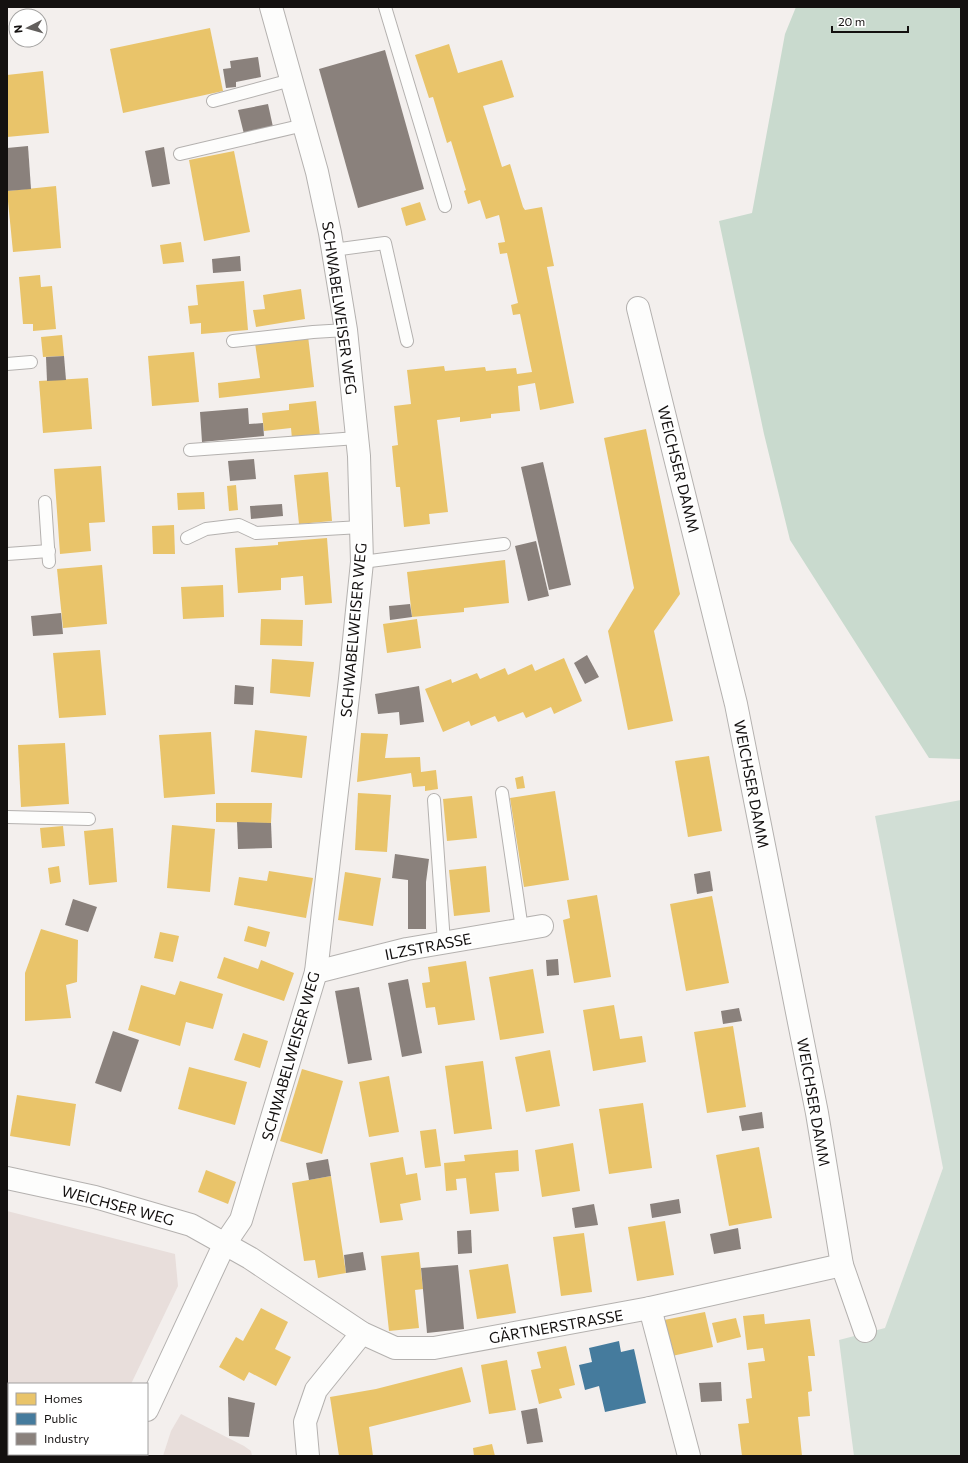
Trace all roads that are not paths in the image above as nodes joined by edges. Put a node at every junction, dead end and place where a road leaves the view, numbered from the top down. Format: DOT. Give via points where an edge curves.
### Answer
graph roads {
  1 [pos="271,7"];
  2 [pos="385,7"];
  3 [pos="292,80"];
  4 [pos="213,101"];
  5 [pos="304,125"];
  6 [pos="180,154"];
  7 [pos="445,206"];
  8 [pos="333,250"];
  9 [pos="638,308"];
  10 [pos="346,330"];
  11 [pos="233,341"];
  12 [pos="407,341"];
  13 [pos="31,362"];
  14 [pos="7,364"];
  15 [pos="358,438"];
  16 [pos="190,450"];
  17 [pos="45,502"];
  18 [pos="361,527"];
  19 [pos="187,538"];
  20 [pos="504,544"];
  21 [pos="7,554"];
  22 [pos="362,562"];
  23 [pos="502,793"];
  24 [pos="434,800"];
  25 [pos="7,817"];
  26 [pos="89,819"];
  27 [pos="532,928"];
  28 [pos="444,943"];
  29 [pos="316,972"];
  30 [pos="7,1178"];
  31 [pos="224,1245"];
  32 [pos="842,1265"];
  33 [pos="650,1308"];
  34 [pos="865,1330"];
  35 [pos="362,1333"];
  36 [pos="148,1408"];
  37 [pos="308,1456"];
  38 [pos="689,1456"];
  1 -- 3 [label="street, SCHWABELWEISER WEG"];
  2 -- 7 [label="lane"];
  3 -- 4 [label="lane"];
  3 -- 5 [label="street, SCHWABELWEISER WEG"];
  5 -- 6 [label="lane"];
  5 -- 8 [label="street, SCHWABELWEISER WEG" via="317,172"];
  8 -- 10 [label="street, SCHWABELWEISER WEG"];
  8 -- 12 [label="lane" via="385,243"];
  9 -- 32 [label="street, WEICHSER DAMM" via="736,704 817,1113"];
  10 -- 11 [label="lane"];
  10 -- 15 [label="street, SCHWABELWEISER WEG"];
  13 -- 14 [label="lane"];
  15 -- 16 [label="lane"];
  15 -- 18 [label="street, SCHWABELWEISER WEG"];
  17 -- 21 [label="lane" via="49,557"];
  18 -- 19 [label="lane" via="256,533 239,525 206,529"];
  18 -- 22 [label="street, SCHWABELWEISER WEG"];
  20 -- 22 [label="lane"];
  22 -- 29 [label="street, SCHWABELWEISER WEG"];
  23 -- 27 [label="lane"];
  24 -- 28 [label="lane"];
  25 -- 26 [label="lane"];
  27 -- 28 [label="street, ILZSTRASSE"];
  28 -- 29 [label="street, ILZSTRASSE" via="406,949"];
  29 -- 31 [label="street, SCHWABELWEISER WEG" via="241,1220"];
  30 -- 31 [label="street, WEICHSER WEG" via="95,1197 191,1225"];
  31 -- 35 [label="street, GÄRTNERSTRASSE" via="250,1258"];
  31 -- 36 [label="street, SCHWABELWEISER WEG"];
  32 -- 33 [label="street, GÄRTNERSTRASSE"];
  32 -- 34 [label="street"];
  33 -- 35 [label="street, GÄRTNERSTRASSE" via="434,1348 395,1348"];
  33 -- 38 [label="street"];
  35 -- 37 [label="street" via="316,1390 305,1422"];
}
